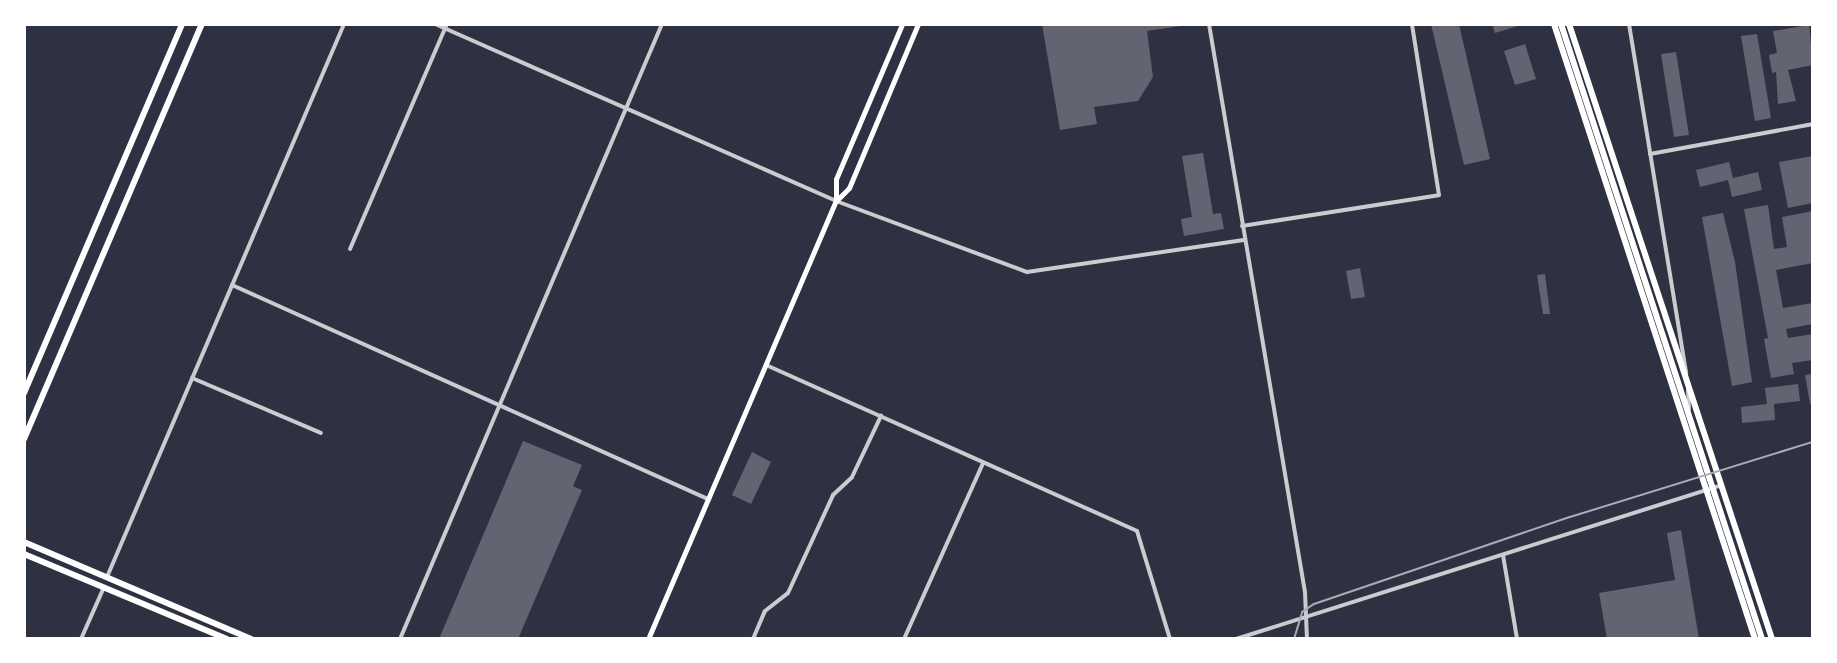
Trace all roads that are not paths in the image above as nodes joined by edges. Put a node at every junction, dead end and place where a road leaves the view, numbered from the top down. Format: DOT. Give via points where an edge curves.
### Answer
graph roads {
  1 [pos="182,24"];
  2 [pos="202,24"];
  3 [pos="344,24"];
  4 [pos="435,24"];
  5 [pos="662,24"];
  6 [pos="902,24"];
  7 [pos="918,24"];
  8 [pos="1209,24"];
  9 [pos="1412,24"];
  10 [pos="1554,24"];
  11 [pos="1561,24"];
  12 [pos="1569,24"];
  13 [pos="1629,24"];
  14 [pos="446,26"];
  15 [pos="625,110"];
  16 [pos="1813,124"];
  17 [pos="1650,154"];
  18 [pos="836,201"];
  19 [pos="1242,226"];
  20 [pos="1244,240"];
  21 [pos="350,249"];
  22 [pos="232,285"];
  23 [pos="766,365"];
  24 [pos="192,378"];
  25 [pos="1687,385"];
  26 [pos="24,393"];
  27 [pos="501,406"];
  28 [pos="881,416"];
  29 [pos="1690,425"];
  30 [pos="321,433"];
  31 [pos="24,439"];
  32 [pos="983,463"];
  33 [pos="1712,488"];
  34 [pos="708,499"];
  35 [pos="24,542"];
  36 [pos="24,554"];
  37 [pos="1503,555"];
  38 [pos="107,577"];
  39 [pos="104,587"];
  40 [pos="1306,618"];
  41 [pos="81,639"];
  42 [pos="227,639"];
  43 [pos="251,639"];
  44 [pos="400,639"];
  45 [pos="648,639"];
  46 [pos="753,639"];
  47 [pos="904,639"];
  48 [pos="1170,639"];
  49 [pos="1236,639"];
  50 [pos="1307,639"];
  51 [pos="1517,639"];
  52 [pos="1755,639"];
  53 [pos="1762,639"];
  54 [pos="1772,639"];
  1 -- 26 [label="main road"];
  2 -- 31 [label="main road"];
  3 -- 22 [label="street"];
  4 -- 14 [label="street"];
  5 -- 15 [label="street"];
  6 -- 18 [label="main road" via="836,179"];
  7 -- 18 [label="main road" via="849,188"];
  8 -- 19 [label="street"];
  9 -- 19 [label="street" via="1439,195"];
  10 -- 33 [label="main road"];
  11 -- 29 [label="main road"];
  12 -- 25 [label="main road"];
  13 -- 17 [label="street"];
  14 -- 15 [label="street"];
  14 -- 21 [label="street"];
  15 -- 18 [label="street"];
  15 -- 27 [label="street"];
  16 -- 17 [label="street"];
  17 -- 25 [label="street"];
  18 -- 20 [label="street" via="1027,272"];
  18 -- 23 [label="main road"];
  19 -- 20 [label="street"];
  20 -- 40 [label="street"];
  22 -- 24 [label="street"];
  22 -- 27 [label="street"];
  23 -- 28 [label="street"];
  23 -- 34 [label="main road"];
  24 -- 30 [label="street"];
  24 -- 38 [label="street"];
  25 -- 29 [label="street"];
  25 -- 33 [label="main road"];
  27 -- 34 [label="street"];
  27 -- 44 [label="street"];
  28 -- 32 [label="street"];
  28 -- 46 [label="street" via="852,477 833,495 788,593 765,611"];
  29 -- 33 [label="main road"];
  32 -- 47 [label="street"];
  32 -- 48 [label="street" via="1137,531"];
  33 -- 37 [label="street"];
  33 -- 52 [label="main road"];
  33 -- 53 [label="main road"];
  33 -- 54 [label="main road"];
  34 -- 45 [label="main road"];
  35 -- 38 [label="main road"];
  36 -- 39 [label="main road"];
  37 -- 40 [label="street"];
  37 -- 51 [label="street"];
  38 -- 43 [label="main road"];
  39 -- 41 [label="street"];
  39 -- 42 [label="main road"];
  40 -- 49 [label="street"];
  40 -- 50 [label="street"];
}
